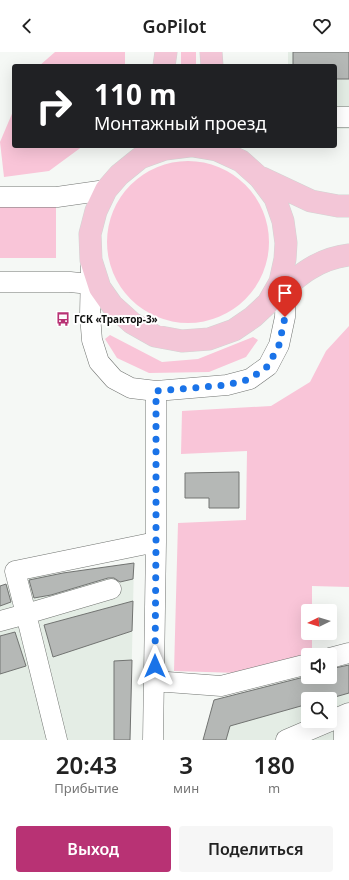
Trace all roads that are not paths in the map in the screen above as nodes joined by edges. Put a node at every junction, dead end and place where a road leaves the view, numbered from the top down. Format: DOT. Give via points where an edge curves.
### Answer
graph roads {
  1 [pos="166,52"];
  2 [pos="212,52"];
  3 [pos="164,64"];
  4 [pos="212,64"];
  5 [pos="337,117"];
  6 [pos="349,117"];
  7 [pos="139,148"];
  8 [pos="165,148"];
  9 [pos="205,148"];
  10 [pos="237,154"];
  11 [pos="260,178"];
  12 [pos="113,182"];
  13 [pos="0,197"];
  14 [pos="349,206"];
  15 [pos="349,255"];
  16 [pos="285,259"];
  17 [pos="0,282"];
  18 [pos="95,286"];
  19 [pos="286,286"];
  20 [pos="268,303"];
  21 [pos="156,391"];
  22 [pos="156,542"];
  23 [pos="8,572"];
  24 [pos="111,589"];
  25 [pos="26,614"];
  26 [pos="0,621"];
  27 [pos="349,653"];
  28 [pos="337,656"];
  29 [pos="301,666"];
  30 [pos="154,682"];
  31 [pos="347,714"];
  32 [pos="57,740"];
  33 [pos="153,740"];
  34 [pos="287,740"];
  35 [pos="344,740"];
  1 -- 3 [label="main road"];
  2 -- 4 [label="main road"];
  5 -- 6 [label="street"];
  7 -- 12 [label="main road"];
  8 -- 12 [label="main road" via="140,158"];
  9 -- 10 [label="main road"];
  10 -- 11 [label="main road"];
  11 -- 14 [label="main road" via="311,201"];
  11 -- 16 [label="main road" via="275,198 283,221"];
  12 -- 13 [label="street" via="57,197"];
  12 -- 18 [label="main road" via="96,211 90,234"];
  15 -- 19 [label="main road" via="322,262"];
  16 -- 19 [label="street"];
  16 -- 20 [label="main road" via="280,282"];
  17 -- 18 [label="street" via="70,282"];
  18 -- 20 [label="main road" via="132,323 156,336 182,341 209,339 234,330"];
  18 -- 21 [label="street" via="90,315 92,340 99,362 114,379 131,388"];
  19 -- 20 [label="main road"];
  19 -- 21 [label="street" via="285,317 279,345 268,366 250,379 227,385"];
  21 -- 22 [label="street"];
  22 -- 23 [label="street"];
  22 -- 30 [label="street"];
  23 -- 25 [label="street"];
  24 -- 25 [label="street"];
  25 -- 26 [label="street"];
  25 -- 32 [label="street"];
  27 -- 28 [label="street"];
  29 -- 30 [label="street" via="221,686"];
  30 -- 33 [label="street"];
  31 -- 34 [label="street"];
  31 -- 35 [label="street"];
}
